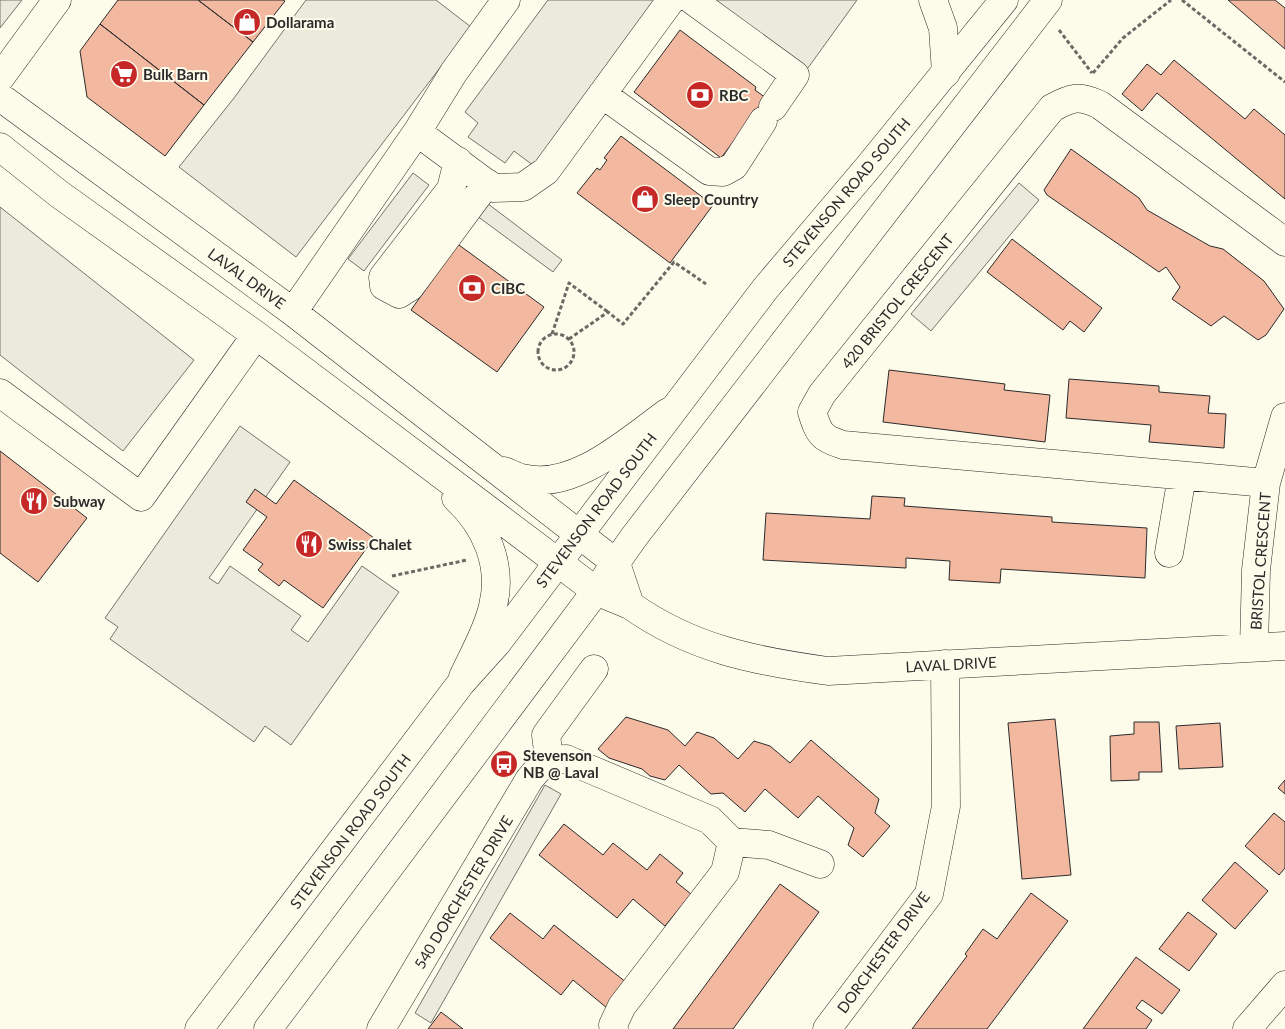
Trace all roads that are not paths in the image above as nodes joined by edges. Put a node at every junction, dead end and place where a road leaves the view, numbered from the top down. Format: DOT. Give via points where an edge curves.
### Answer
graph roads {
  1 [pos="58,0"];
  2 [pos="506,0"];
  3 [pos="671,0"];
  4 [pos="692,0"];
  5 [pos="933,0"];
  6 [pos="1004,0"];
  7 [pos="1048,0"];
  8 [pos="946,73"];
  9 [pos="0,78"];
  10 [pos="602,94"];
  11 [pos="0,97"];
  12 [pos="417,132"];
  13 [pos="0,147"];
  14 [pos="458,161"];
  15 [pos="487,183"];
  16 [pos="1285,242"];
  17 [pos="293,312"];
  18 [pos="256,335"];
  19 [pos="0,393"];
  20 [pos="673,409"];
  21 [pos="1285,417"];
  22 [pos="398,442"];
  23 [pos="489,464"];
  24 [pos="1182,476"];
  25 [pos="1266,483"];
  26 [pos="578,533"];
  27 [pos="1169,553"];
  28 [pos="558,561"];
  29 [pos="616,563"];
  30 [pos="596,591"];
  31 [pos="630,605"];
  32 [pos="1285,646"];
  33 [pos="1254,647"];
  34 [pos="945,664"];
  35 [pos="594,670"];
  36 [pos="461,683"];
  37 [pos="550,760"];
  38 [pos="732,842"];
  39 [pos="820,864"];
  40 [pos="1285,985"];
  41 [pos="199,1029"];
  42 [pos="268,1029"];
  43 [pos="381,1029"];
  44 [pos="614,1029"];
  45 [pos="827,1029"];
  46 [pos="1247,1029"];
  1 -- 9 [label="street"];
  2 -- 12 [label="street" via="454,72"];
  3 -- 10 [label="street"];
  4 -- 10 [label="street" via="795,75 734,166 723,172 709,171"];
  5 -- 8 [label="street" via="943,28"];
  6 -- 8 [label="street, STEVENSON ROAD SOUTH"];
  7 -- 29 [label="street" via="730,410"];
  8 -- 20 [label="street, STEVENSON ROAD SOUTH" via="765,289"];
  10 -- 15 [label="street" via="546,171 523,187 492,188"];
  11 -- 17 [label="street, LAVAL DRIVE"];
  12 -- 14 [label="street"];
  12 -- 17 [label="street"];
  13 -- 18 [label="street, LAVAL DRIVE" via="67,200"];
  14 -- 15 [label="street"];
  14 -- 15 [label="street" via="450,189 383,277 384,286 400,294 410,287"];
  16 -- 24 [label="street, 420 BRISTOL CRESCENT" via="1100,105 1087,99 1071,98 1052,108 822,394 812,412 817,429 826,440 843,445"];
  17 -- 23 [label="street, LAVAL DRIVE"];
  18 -- 19 [label="street" via="141,497"];
  18 -- 22 [label="street, LAVAL DRIVE"];
  20 -- 23 [label="street, LAVAL DRIVE" via="599,462 574,474 553,479 523,479"];
  20 -- 26 [label="street, STEVENSON ROAD SOUTH"];
  21 -- 25 [label="street, BRISTOL CRESCENT"];
  22 -- 28 [label="street, LAVAL DRIVE"];
  22 -- 36 [label="street, LAVAL DRIVE" via="465,506 487,537 496,574 494,606"];
  23 -- 26 [label="street, LAVAL DRIVE"];
  24 -- 25 [label="street, 420 BRISTOL CRESCENT"];
  24 -- 27 [label="street"];
  25 -- 33 [label="street, BRISTOL CRESCENT" via="1256,570"];
  26 -- 28 [label="street, STEVENSON ROAD SOUTH"];
  26 -- 29 [label="street, LAVAL DRIVE"];
  28 -- 30 [label="street, LAVAL DRIVE"];
  28 -- 36 [label="street, STEVENSON ROAD SOUTH" via="496,643"];
  29 -- 30 [label="street"];
  29 -- 31 [label="street"];
  30 -- 31 [label="street, LAVAL DRIVE"];
  30 -- 42 [label="street"];
  31 -- 34 [label="street, LAVAL DRIVE" via="676,634 775,664 828,670"];
  32 -- 33 [label="street, LAVAL DRIVE"];
  33 -- 34 [label="street, LAVAL DRIVE"];
  34 -- 45 [label="street, DORCHESTER DRIVE" via="946,806 929,894"];
  35 -- 37 [label="street" via="546,735"];
  36 -- 41 [label="street, STEVENSON ROAD SOUTH"];
  37 -- 38 [label="street" via="566,760 710,820"];
  37 -- 43 [label="street, 540 DORCHESTER DRIVE" via="539,767 529,780"];
  38 -- 39 [label="street" via="769,845"];
  38 -- 44 [label="street" via="725,872 622,1006"];
  40 -- 46 [label="street"];
}
